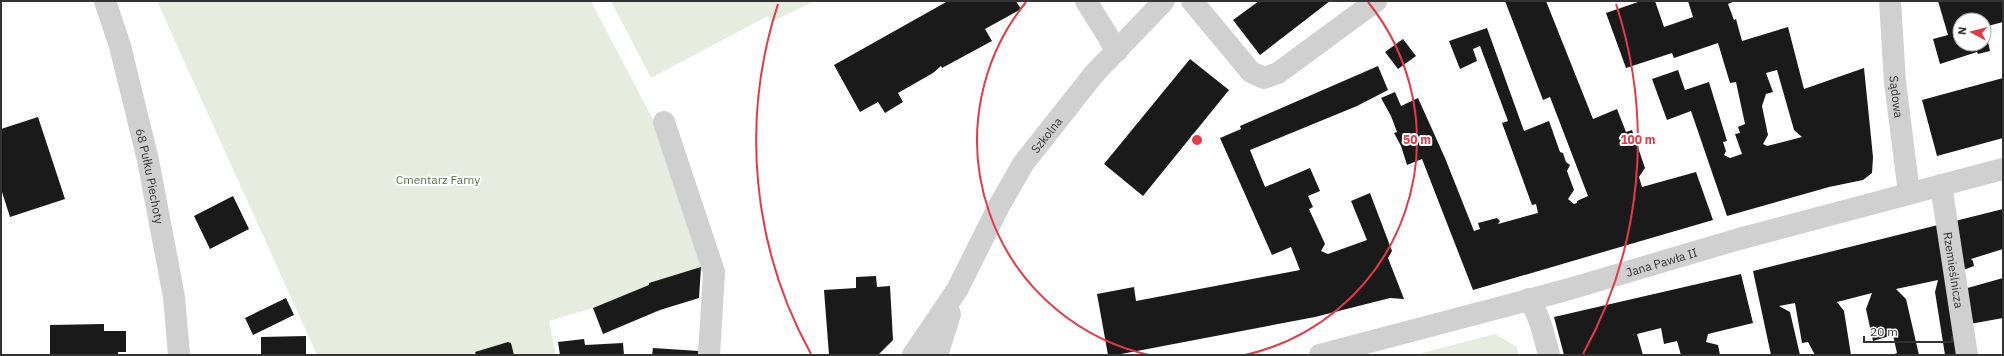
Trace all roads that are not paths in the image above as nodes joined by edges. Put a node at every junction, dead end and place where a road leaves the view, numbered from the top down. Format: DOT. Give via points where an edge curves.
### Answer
graph roads {
  1 [pos="105,1"];
  2 [pos="1086,1"];
  3 [pos="1164,1"];
  4 [pos="1192,1"];
  5 [pos="1376,1"];
  6 [pos="1890,1"];
  7 [pos="1117,51"];
  8 [pos="664,122"];
  9 [pos="2003,169"];
  10 [pos="1941,185"];
  11 [pos="1909,193"];
  12 [pos="957,290"];
  13 [pos="1529,299"];
  14 [pos="938,354"];
  15 [pos="179,355"];
  16 [pos="708,355"];
  17 [pos="913,355"];
  18 [pos="1320,355"];
  19 [pos="1549,355"];
  20 [pos="1967,355"];
  1 -- 15 [label="street, 68 Pułku Piechoty" via="120,46 148,160 174,297"];
  2 -- 7 [label="street"];
  3 -- 7 [label="street, Szkolna"];
  4 -- 5 [label="street" via="1251,72 1264,78 1278,73"];
  6 -- 11 [label="street, Sądowa" via="1895,82"];
  7 -- 12 [label="street, Szkolna" via="1094,74 1023,164"];
  8 -- 16 [label="street" via="714,272"];
  9 -- 10 [label="street, Jana Pawła II"];
  10 -- 11 [label="street, Jana Pawła II"];
  10 -- 20 [label="street, Rzemieślnicza"];
  11 -- 13 [label="street, Jana Pawła II"];
  12 -- 14 [label="street, Szkolna"];
  12 -- 17 [label="street, Szkolna"];
  13 -- 18 [label="street, Jana Pawła II"];
  13 -- 19 [label="street" via="1536,309"];
}
